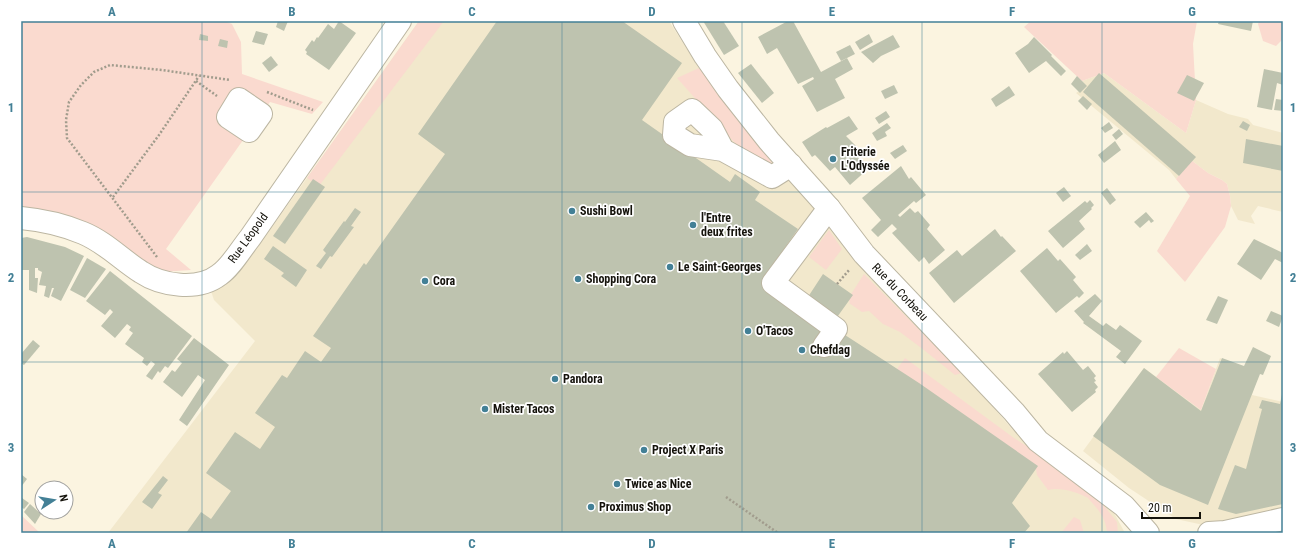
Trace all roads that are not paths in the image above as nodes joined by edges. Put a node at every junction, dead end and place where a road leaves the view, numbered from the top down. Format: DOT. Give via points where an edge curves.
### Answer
graph roads {
  1 [pos="400,21"];
  2 [pos="684,21"];
  3 [pos="723,150"];
  4 [pos="791,166"];
  5 [pos="829,208"];
  6 [pos="21,218"];
  7 [pos="824,346"];
  8 [pos="1283,519"];
  9 [pos="1148,533"];
  10 [pos="1209,533"];
  1 -- 6 [label="street, Rue Léopold" via="250,238 219,276 190,284 171,284 155,280 84,233"];
  2 -- 4 [label="street, Rue du Corbeau" via="728,89"];
  3 -- 4 [label="street" via="772,178"];
  4 -- 5 [label="street, Rue du Corbeau"];
  5 -- 7 [label="street" via="773,283 836,329"];
  5 -- 9 [label="street, Rue du Corbeau" via="864,254 1014,412 1038,441 1124,506"];
  8 -- 10 [label="street"];
}
